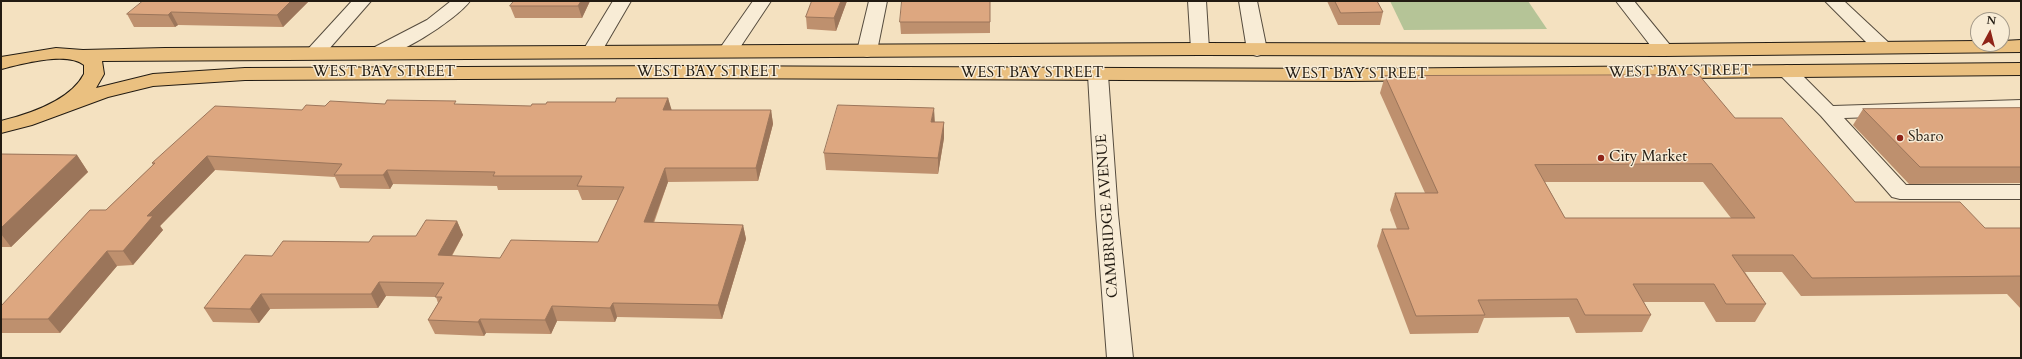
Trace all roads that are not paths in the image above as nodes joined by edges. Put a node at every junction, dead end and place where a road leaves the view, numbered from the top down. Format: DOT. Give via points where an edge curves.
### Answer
graph roads {
  1 [pos="362,1"];
  2 [pos="461,1"];
  3 [pos="622,1"];
  4 [pos="762,1"];
  5 [pos="878,1"];
  6 [pos="1200,1"];
  7 [pos="1625,1"];
  8 [pos="1834,1"];
  9 [pos="1245,2"];
  10 [pos="2021,46"];
  11 [pos="1882,47"];
  12 [pos="1,48"];
  13 [pos="1200,49"];
  14 [pos="1257,50"];
  15 [pos="1664,50"];
  16 [pos="867,51"];
  17 [pos="592,52"];
  18 [pos="728,52"];
  19 [pos="315,53"];
  20 [pos="378,53"];
  21 [pos="39,54"];
  22 [pos="82,56"];
  23 [pos="1,63"];
  24 [pos="2021,69"];
  25 [pos="1787,71"];
  26 [pos="1098,75"];
  27 [pos="2021,106"];
  28 [pos="48,112"];
  29 [pos="1828,112"];
  30 [pos="27,121"];
  31 [pos="1,127"];
  32 [pos="1,131"];
  33 [pos="2021,192"];
  34 [pos="1120,358"];
  1 -- 19 [label="street"];
  2 -- 20 [label="street" via="439,20"];
  3 -- 17 [label="street"];
  4 -- 18 [label="street"];
  5 -- 16 [label="street"];
  6 -- 13 [label="street"];
  7 -- 15 [label="street"];
  8 -- 11 [label="street"];
  9 -- 14 [label="street"];
  10 -- 11 [label="main road, WEST BAY STREET"];
  11 -- 15 [label="main road, WEST BAY STREET"];
  12 -- 21 [label="main road"];
  13 -- 14 [label="main road, WEST BAY STREET"];
  13 -- 16 [label="main road, WEST BAY STREET"];
  14 -- 15 [label="main road, WEST BAY STREET"];
  16 -- 18 [label="main road, WEST BAY STREET"];
  17 -- 18 [label="main road, WEST BAY STREET"];
  17 -- 20 [label="main road, WEST BAY STREET"];
  19 -- 20 [label="main road, WEST BAY STREET"];
  19 -- 22 [label="main road, WEST BAY STREET"];
  21 -- 22 [label="main road, WEST BAY STREET" via="68,53"];
  21 -- 23 [label="main road"];
  22 -- 28 [label="main road" via="93,64 92,78 74,97"];
  24 -- 25 [label="main road, WEST BAY STREET"];
  25 -- 26 [label="main road, WEST BAY STREET"];
  25 -- 29 [label="street"];
  26 -- 28 [label="main road, WEST BAY STREET" via="688,72 246,74 153,80 100,92"];
  26 -- 34 [label="street, CAMBRIDGE AVENUE" via="1106,214"];
  27 -- 29 [label="street"];
  28 -- 30 [label="main road"];
  29 -- 33 [label="street" via="1900,192"];
  30 -- 31 [label="main road"];
  30 -- 32 [label="street"];
}
